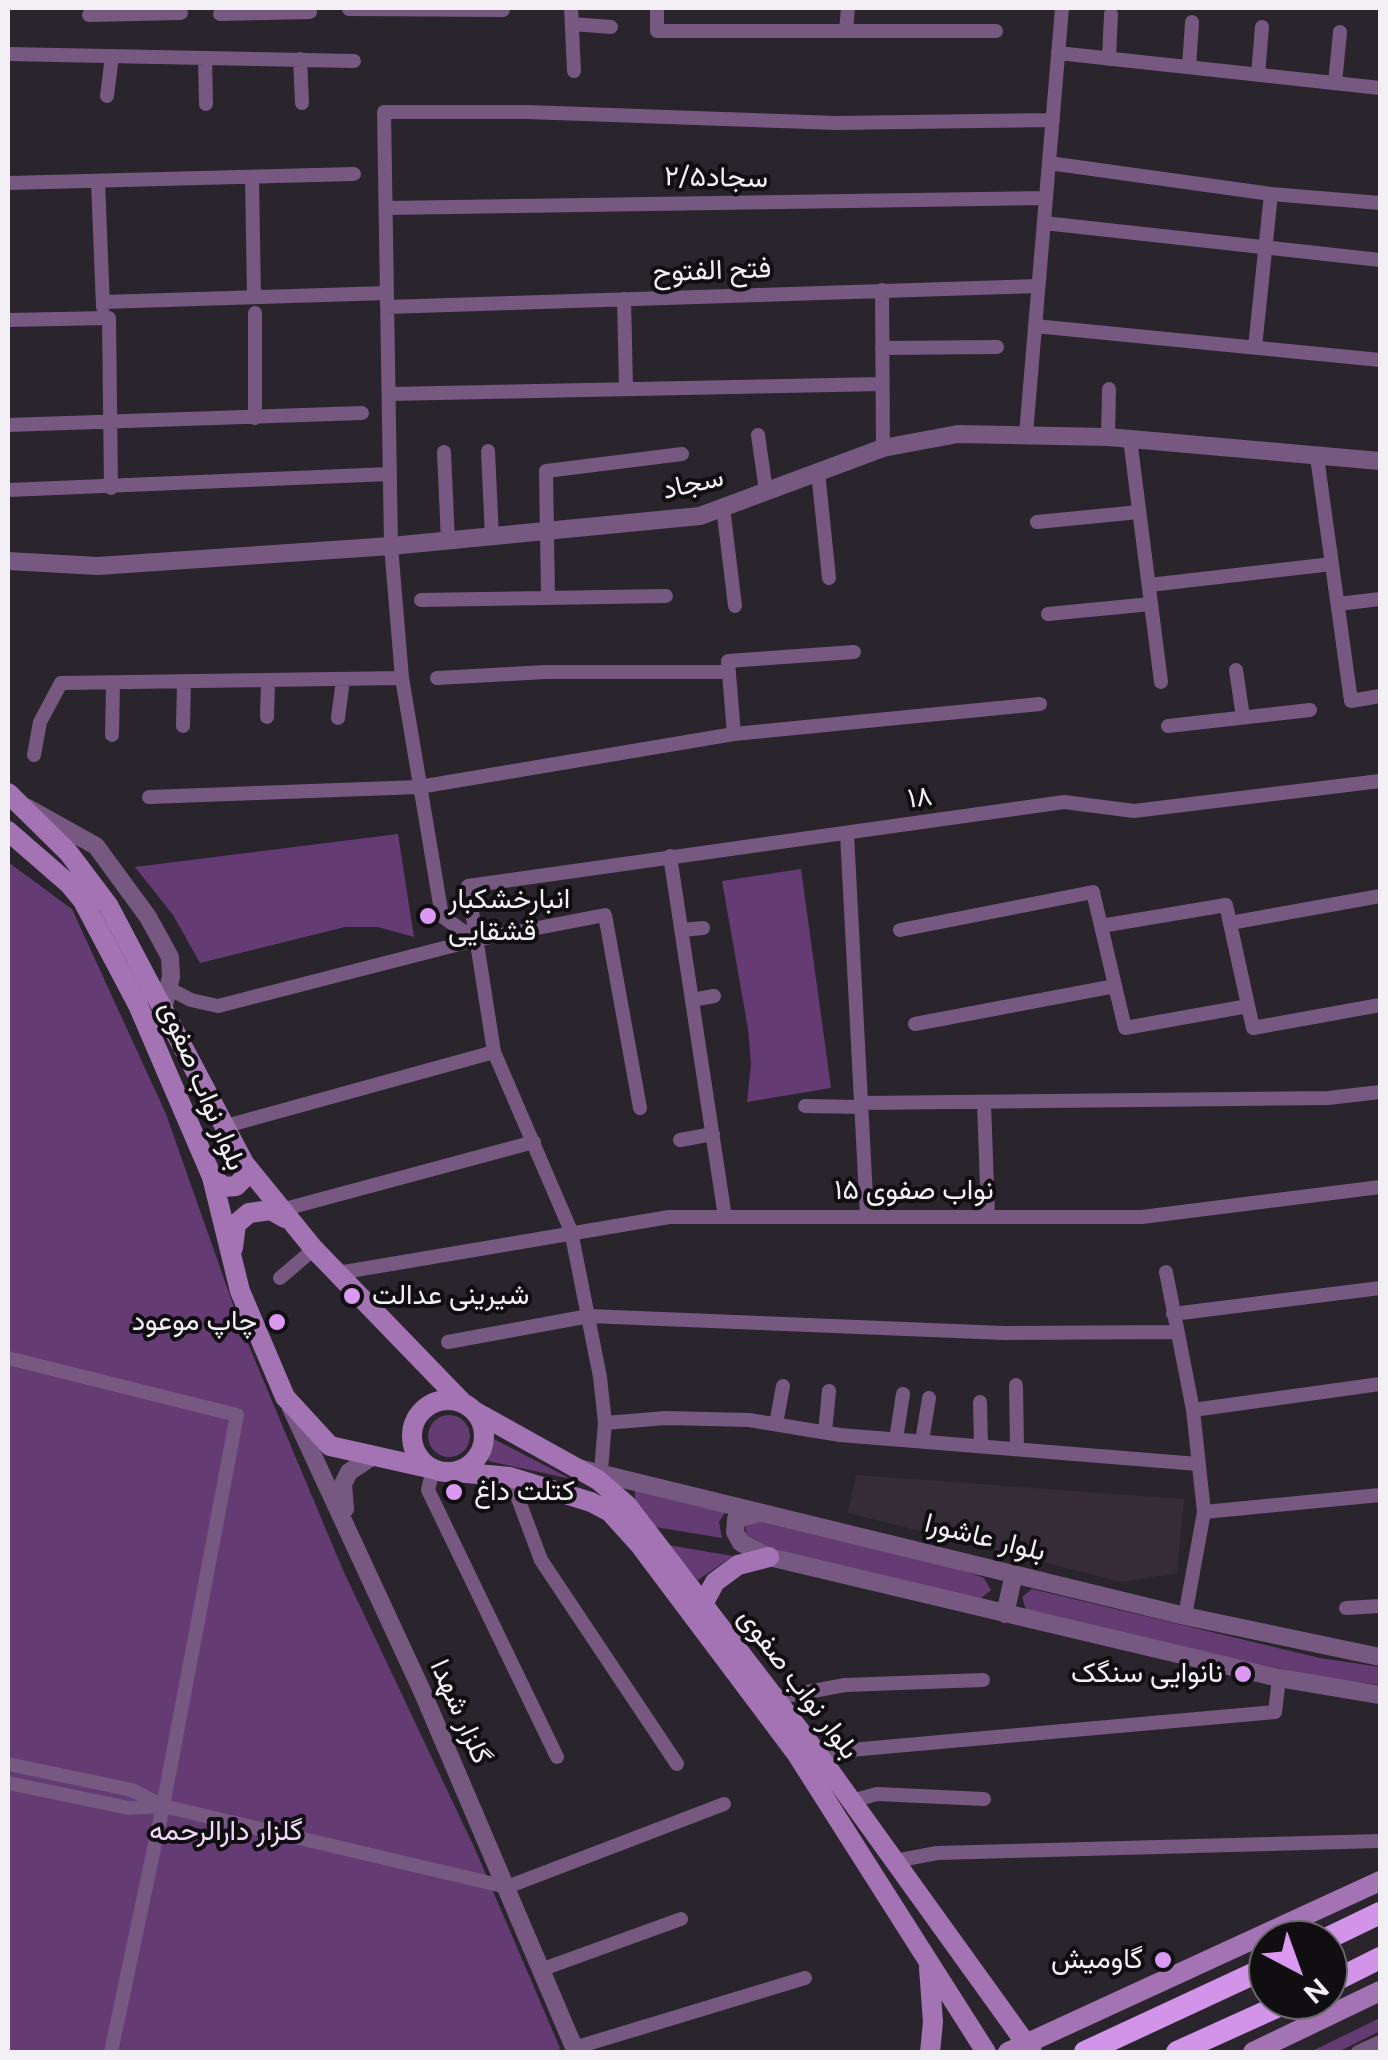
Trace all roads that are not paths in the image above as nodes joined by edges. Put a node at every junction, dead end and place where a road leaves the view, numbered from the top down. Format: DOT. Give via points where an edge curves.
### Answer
graph roads {
  1 [pos="657,8"];
  2 [pos="848,8"];
  3 [pos="1062,8"];
  4 [pos="349,9"];
  5 [pos="421,9"];
  6 [pos="264,10"];
  7 [pos="504,10"];
  8 [pos="137,11"];
  9 [pos="310,12"];
  10 [pos="181,14"];
  11 [pos="220,14"];
  12 [pos="1110,14"];
  13 [pos="89,15"];
  14 [pos="571,16"];
  15 [pos="1192,22"];
  16 [pos="611,27"];
  17 [pos="1262,28"];
  18 [pos="846,31"];
  19 [pos="996,31"];
  20 [pos="1340,32"];
  21 [pos="8,54"];
  22 [pos="1058,54"];
  23 [pos="112,56"];
  24 [pos="206,58"];
  25 [pos="1110,59"];
  26 [pos="300,60"];
  27 [pos="354,61"];
  28 [pos="1190,68"];
  29 [pos="574,71"];
  30 [pos="1258,75"];
  31 [pos="1335,83"];
  32 [pos="1380,88"];
  33 [pos="108,96"];
  34 [pos="302,103"];
  35 [pos="206,104"];
  36 [pos="1052,120"];
  37 [pos="1049,163"];
  38 [pos="354,174"];
  39 [pos="252,177"];
  40 [pos="98,181"];
  41 [pos="8,183"];
  42 [pos="1271,194"];
  43 [pos="1046,198"];
  44 [pos="1380,203"];
  45 [pos="386,208"];
  46 [pos="1044,224"];
  47 [pos="1265,250"];
  48 [pos="1380,260"];
  49 [pos="1038,286"];
  50 [pos="882,290"];
  51 [pos="624,299"];
  52 [pos="387,300"];
  53 [pos="254,305"];
  54 [pos="105,313"];
  55 [pos="8,320"];
  56 [pos="1035,326"];
  57 [pos="997,347"];
  58 [pos="882,348"];
  59 [pos="1255,348"];
  60 [pos="1380,360"];
  61 [pos="882,384"];
  62 [pos="626,386"];
  63 [pos="1109,389"];
  64 [pos="388,394"];
  65 [pos="362,413"];
  66 [pos="256,418"];
  67 [pos="110,425"];
  68 [pos="8,426"];
  69 [pos="1026,434"];
  70 [pos="758,435"];
  71 [pos="1108,437"];
  72 [pos="1130,439"];
  73 [pos="883,448"];
  74 [pos="444,452"];
  75 [pos="488,452"];
  76 [pos="682,454"];
  77 [pos="1316,457"];
  78 [pos="1380,460"];
  79 [pos="818,472"];
  80 [pos="390,474"];
  81 [pos="111,488"];
  82 [pos="8,490"];
  83 [pos="766,491"];
  84 [pos="724,507"];
  85 [pos="1139,512"];
  86 [pos="1037,522"];
  87 [pos="547,532"];
  88 [pos="492,537"];
  89 [pos="448,541"];
  90 [pos="391,546"];
  91 [pos="8,561"];
  92 [pos="1332,564"];
  93 [pos="829,578"];
  94 [pos="1149,585"];
  95 [pos="666,596"];
  96 [pos="548,598"];
  97 [pos="1380,599"];
  98 [pos="421,600"];
  99 [pos="1152,604"];
  100 [pos="1338,604"];
  101 [pos="735,606"];
  102 [pos="1048,614"];
  103 [pos="854,652"];
  104 [pos="728,667"];
  105 [pos="1236,670"];
  106 [pos="402,678"];
  107 [pos="437,678"];
  108 [pos="343,680"];
  109 [pos="268,681"];
  110 [pos="113,682"];
  111 [pos="184,682"];
  112 [pos="1161,682"];
  113 [pos="1380,696"];
  114 [pos="1040,704"];
  115 [pos="1310,710"];
  116 [pos="267,718"];
  117 [pos="338,718"];
  118 [pos="1243,718"];
  119 [pos="184,726"];
  120 [pos="1168,726"];
  121 [pos="734,734"];
  122 [pos="112,735"];
  123 [pos="34,755"];
  124 [pos="1380,780"];
  125 [pos="419,787"];
  126 [pos="150,797"];
  127 [pos="13,798"];
  128 [pos="8,831"];
  129 [pos="846,834"];
  130 [pos="670,856"];
  131 [pos="1380,896"];
  132 [pos="1230,923"];
  133 [pos="1101,926"];
  134 [pos="704,928"];
  135 [pos="682,930"];
  136 [pos="900,930"];
  137 [pos="475,940"];
  138 [pos="1115,986"];
  139 [pos="168,988"];
  140 [pos="714,996"];
  141 [pos="692,1000"];
  142 [pos="1380,1005"];
  143 [pos="1248,1006"];
  144 [pos="163,1009"];
  145 [pos="915,1024"];
  146 [pos="494,1052"];
  147 [pos="722,1066"];
  148 [pos="702,1067"];
  149 [pos="1380,1092"];
  150 [pos="984,1102"];
  151 [pos="861,1105"];
  152 [pos="805,1106"];
  153 [pos="640,1108"];
  154 [pos="226,1126"];
  155 [pos="713,1134"];
  156 [pos="680,1140"];
  157 [pos="534,1142"];
  158 [pos="244,1163"];
  159 [pos="212,1177"];
  160 [pos="1380,1187"];
  161 [pos="286,1216"];
  162 [pos="867,1216"];
  163 [pos="988,1216"];
  164 [pos="726,1217"];
  165 [pos="571,1232"];
  166 [pos="314,1249"];
  167 [pos="1166,1272"];
  168 [pos="338,1273"];
  169 [pos="280,1278"];
  170 [pos="1380,1288"];
  171 [pos="240,1290"];
  172 [pos="1173,1314"];
  173 [pos="589,1316"];
  174 [pos="1177,1332"];
  175 [pos="448,1342"];
  176 [pos="8,1358"];
  177 [pos="1380,1384"];
  178 [pos="1016,1385"];
  179 [pos="783,1386"];
  180 [pos="828,1391"];
  181 [pos="902,1394"];
  182 [pos="285,1397"];
  183 [pos="929,1398"];
  184 [pos="980,1402"];
  185 [pos="469,1407"];
  186 [pos="1193,1410"];
  187 [pos="604,1423"];
  188 [pos="776,1424"];
  189 [pos="824,1432"];
  190 [pos="896,1439"];
  191 [pos="922,1440"];
  192 [pos="981,1445"];
  193 [pos="1017,1447"];
  194 [pos="370,1458"];
  195 [pos="1198,1464"];
  196 [pos="576,1467"];
  197 [pos="433,1470"];
  198 [pos="601,1470"];
  199 [pos="456,1472"];
  200 [pos="510,1477"];
  201 [pos="1380,1495"];
  202 [pos="1204,1512"];
  203 [pos="776,1514"];
  204 [pos="769,1557"];
  205 [pos="1014,1574"];
  206 [pos="370,1575"];
  207 [pos="703,1604"];
  208 [pos="1380,1606"];
  209 [pos="1346,1608"];
  210 [pos="1004,1614"];
  211 [pos="1185,1616"];
  212 [pos="1380,1657"];
  213 [pos="1279,1678"];
  214 [pos="983,1680"];
  215 [pos="1380,1695"];
  216 [pos="775,1698"];
  217 [pos="817,1753"];
  218 [pos="557,1757"];
  219 [pos="8,1764"];
  220 [pos="676,1764"];
  221 [pos="8,1783"];
  222 [pos="984,1800"];
  223 [pos="851,1802"];
  224 [pos="724,1804"];
  225 [pos="163,1806"];
  226 [pos="856,1826"];
  227 [pos="1380,1841"];
  228 [pos="895,1861"];
  229 [pos="1380,1865"];
  230 [pos="1371,1885"];
  231 [pos="507,1887"];
  232 [pos="1380,1912"];
  233 [pos="1300,1918"];
  234 [pos="681,1920"];
  235 [pos="1348,1928"];
  236 [pos="1380,1958"];
  237 [pos="928,1961"];
  238 [pos="543,1969"];
  239 [pos="1348,1974"];
  240 [pos="1248,1975"];
  241 [pos="805,1978"];
  242 [pos="1380,1992"];
  243 [pos="1138,1993"];
  244 [pos="1348,2006"];
  245 [pos="1248,2020"];
  246 [pos="1320,2020"];
  247 [pos="1380,2042"];
  248 [pos="575,2050"];
  249 [pos="1022,2050"];
  250 [pos="111,2052"];
  251 [pos="930,2052"];
  252 [pos="986,2052"];
  253 [pos="1085,2052"];
  254 [pos="1101,2052"];
  255 [pos="1178,2052"];
  256 [pos="1257,2052"];
  257 [pos="1358,2052"];
  1 -- 18 [label="street" via="657,31"];
  2 -- 18 [label="street"];
  3 -- 22 [label="street"];
  4 -- 5 [label="street"];
  5 -- 7 [label="street"];
  6 -- 9 [label="street"];
  6 -- 11 [label="street"];
  8 -- 10 [label="street"];
  8 -- 13 [label="street"];
  12 -- 25 [label="street"];
  14 -- 16 [label="street"];
  14 -- 29 [label="street"];
  15 -- 28 [label="street"];
  17 -- 30 [label="street"];
  18 -- 19 [label="street"];
  20 -- 31 [label="street"];
  21 -- 23 [label="street"];
  22 -- 25 [label="street"];
  22 -- 36 [label="street"];
  23 -- 24 [label="street"];
  23 -- 33 [label="street"];
  24 -- 26 [label="street"];
  24 -- 35 [label="street"];
  25 -- 28 [label="street"];
  26 -- 27 [label="street"];
  26 -- 34 [label="street"];
  28 -- 30 [label="street"];
  30 -- 31 [label="street"];
  31 -- 32 [label="street"];
  36 -- 37 [label="street"];
  36 -- 45 [label="street" via="836,124 384,112"];
  37 -- 42 [label="street"];
  37 -- 43 [label="street"];
  38 -- 39 [label="street"];
  39 -- 40 [label="street"];
  39 -- 53 [label="street"];
  40 -- 41 [label="street"];
  40 -- 54 [label="street"];
  42 -- 44 [label="street"];
  42 -- 47 [label="street"];
  43 -- 45 [label="street, ۲/۵سجاد"];
  43 -- 46 [label="street"];
  45 -- 52 [label="street"];
  46 -- 47 [label="street"];
  46 -- 49 [label="street"];
  47 -- 48 [label="street"];
  47 -- 59 [label="street"];
  49 -- 50 [label="street, فتح الفتوح"];
  49 -- 56 [label="street"];
  50 -- 51 [label="street, فتح الفتوح"];
  50 -- 58 [label="street"];
  51 -- 52 [label="street, فتح الفتوح"];
  51 -- 62 [label="street"];
  52 -- 53 [label="street, فتح الفتوح"];
  52 -- 64 [label="street"];
  53 -- 54 [label="street, فتح الفتوح"];
  53 -- 66 [label="street"];
  54 -- 55 [label="street, فتح الفتوح"];
  54 -- 67 [label="street"];
  56 -- 59 [label="street"];
  56 -- 69 [label="street"];
  57 -- 58 [label="street"];
  58 -- 61 [label="street"];
  59 -- 60 [label="street"];
  61 -- 62 [label="street"];
  61 -- 73 [label="street"];
  62 -- 64 [label="street"];
  63 -- 71 [label="street"];
  64 -- 80 [label="street"];
  65 -- 66 [label="street"];
  66 -- 67 [label="street"];
  67 -- 68 [label="street"];
  67 -- 81 [label="street"];
  69 -- 71 [label="street, سجاد"];
  69 -- 73 [label="street, سجاد" via="958,434"];
  70 -- 83 [label="street"];
  71 -- 72 [label="street, سجاد"];
  72 -- 77 [label="street, سجاد"];
  72 -- 85 [label="street"];
  73 -- 79 [label="street, سجاد"];
  74 -- 89 [label="street"];
  75 -- 88 [label="street"];
  76 -- 87 [label="street" via="546,472"];
  77 -- 78 [label="street, سجاد"];
  77 -- 92 [label="street"];
  79 -- 83 [label="street, سجاد"];
  79 -- 93 [label="street"];
  80 -- 81 [label="street"];
  80 -- 90 [label="street"];
  81 -- 82 [label="street"];
  83 -- 84 [label="street, سجاد"];
  84 -- 87 [label="street, سجاد" via="700,516"];
  84 -- 101 [label="street"];
  85 -- 86 [label="street"];
  85 -- 94 [label="street"];
  87 -- 88 [label="street, سجاد"];
  87 -- 96 [label="street"];
  88 -- 89 [label="street, سجاد"];
  89 -- 90 [label="street, سجاد"];
  90 -- 91 [label="street, سجاد" via="98,566"];
  90 -- 106 [label="street"];
  92 -- 94 [label="street"];
  92 -- 100 [label="street"];
  94 -- 99 [label="street"];
  95 -- 96 [label="street"];
  96 -- 98 [label="street"];
  97 -- 100 [label="street"];
  99 -- 102 [label="street"];
  99 -- 112 [label="street"];
  100 -- 113 [label="street" via="1351,700"];
  103 -- 104 [label="street"];
  104 -- 107 [label="street"];
  104 -- 121 [label="street"];
  105 -- 118 [label="street"];
  106 -- 108 [label="street"];
  106 -- 125 [label="street"];
  108 -- 109 [label="street"];
  108 -- 117 [label="street"];
  109 -- 111 [label="street"];
  109 -- 116 [label="street"];
  110 -- 111 [label="street"];
  110 -- 122 [label="street"];
  110 -- 123 [label="street" via="61,683 40,722"];
  111 -- 119 [label="street"];
  114 -- 121 [label="street"];
  115 -- 118 [label="street"];
  118 -- 120 [label="street"];
  121 -- 125 [label="street"];
  124 -- 129 [label="street, ۱۸" via="1134,811 1064,802"];
  125 -- 126 [label="street"];
  125 -- 137 [label="street" via="442,916"];
  127 -- 139 [label="street" via="96,846 170,957"];
  127 -- 144 [label="main road, بلوار نواب صفوی" via="90,878"];
  128 -- 159 [label="main road, بلوار نواب صفوی" via="69,884 98,926"];
  129 -- 130 [label="street, ۱۸"];
  129 -- 151 [label="street"];
  130 -- 135 [label="street"];
  130 -- 137 [label="street, ۱۸" via="468,886"];
  131 -- 132 [label="street"];
  132 -- 133 [label="street" via="1226,904"];
  132 -- 143 [label="street"];
  133 -- 136 [label="street" via="1093,892"];
  133 -- 138 [label="street"];
  134 -- 135 [label="street"];
  135 -- 141 [label="street"];
  137 -- 139 [label="street" via="218,1006"];
  137 -- 146 [label="street"];
  137 -- 153 [label="street" via="605,915"];
  138 -- 143 [label="street" via="1124,1028"];
  138 -- 145 [label="street"];
  139 -- 144 [label="street"];
  140 -- 141 [label="street"];
  141 -- 148 [label="street"];
  142 -- 143 [label="street" via="1252,1028"];
  144 -- 154 [label="main road, بلوار نواب صفوی"];
  146 -- 154 [label="street"];
  146 -- 157 [label="street"];
  147 -- 148 [label="street"];
  148 -- 155 [label="street"];
  149 -- 150 [label="street"];
  150 -- 151 [label="street"];
  150 -- 163 [label="street"];
  151 -- 152 [label="street"];
  151 -- 162 [label="street"];
  154 -- 158 [label="main road, بلوار نواب صفوی"];
  155 -- 156 [label="street"];
  155 -- 164 [label="street"];
  157 -- 161 [label="street" via="380,1182"];
  157 -- 165 [label="street"];
  158 -- 159 [label="main road" via="236,1186 224,1187"];
  158 -- 161 [label="main road, بلوار نواب صفوی"];
  159 -- 171 [label="main road, بلوار نواب صفوی"];
  160 -- 163 [label="street, نواب صفوی ۱۵" via="1142,1216"];
  161 -- 166 [label="main road, بلوار نواب صفوی"];
  161 -- 171 [label="main road" via="264,1208 236,1224"];
  162 -- 163 [label="street, نواب صفوی ۱۵"];
  162 -- 164 [label="street, نواب صفوی ۱۵"];
  164 -- 165 [label="street, نواب صفوی ۱۵" via="669,1217"];
  165 -- 168 [label="street, نواب صفوی ۱۵"];
  165 -- 173 [label="street"];
  166 -- 168 [label="main road, بلوار نواب صفوی"];
  166 -- 169 [label="street"];
  167 -- 172 [label="street"];
  168 -- 185 [label="main road, بلوار نواب صفوی"];
  170 -- 172 [label="street"];
  171 -- 182 [label="main road, بلوار نواب صفوی"];
  172 -- 174 [label="street"];
  173 -- 174 [label="street" via="1004,1333"];
  173 -- 175 [label="street"];
  173 -- 187 [label="street"];
  174 -- 186 [label="street"];
  176 -- 225 [label="street" via="237,1415"];
  177 -- 186 [label="street"];
  178 -- 193 [label="street"];
  179 -- 188 [label="street"];
  180 -- 189 [label="street"];
  181 -- 190 [label="street"];
  182 -- 194 [label="main road, بلوار نواب صفوی" via="330,1446"];
  182 -- 206 [label="street, گلزار شهدا"];
  183 -- 191 [label="street"];
  184 -- 192 [label="street"];
  185 -- 196 [label="main road, بلوار نواب صفوی"];
  185 -- 197 [label="main road" via="452,1400 430,1405 415,1422 413,1444"];
  185 -- 199 [label="main road" via="484,1442 474,1461"];
  186 -- 195 [label="street"];
  187 -- 188 [label="street" via="666,1418"];
  187 -- 198 [label="street"];
  188 -- 189 [label="street"];
  189 -- 190 [label="street"];
  190 -- 191 [label="street"];
  191 -- 192 [label="street"];
  192 -- 193 [label="street"];
  193 -- 195 [label="street"];
  194 -- 197 [label="main road, بلوار نواب صفوی"];
  194 -- 206 [label="street" via="350,1472 341,1494"];
  195 -- 202 [label="street"];
  196 -- 198 [label="street, بلوار عاشورا"];
  196 -- 207 [label="main road, بلوار نواب صفوی" via="627,1505"];
  197 -- 199 [label="main road"];
  197 -- 218 [label="street" via="428,1490"];
  198 -- 203 [label="street, بلوار عاشورا"];
  199 -- 200 [label="main road, بلوار نواب صفوی"];
  200 -- 220 [label="street" via="541,1560"];
  200 -- 226 [label="main road, بلوار نواب صفوی" via="610,1512"];
  201 -- 202 [label="street"];
  202 -- 211 [label="street"];
  203 -- 204 [label="street" via="747,1513 735,1525 740,1542"];
  203 -- 205 [label="street, بلوار عاشورا"];
  204 -- 207 [label="main road" via="738,1565 716,1582"];
  204 -- 210 [label="street"];
  205 -- 210 [label="street"];
  205 -- 211 [label="street, بلوار عاشورا"];
  206 -- 231 [label="street, گلزار شهدا"];
  207 -- 216 [label="main road, بلوار نواب صفوی"];
  208 -- 209 [label="street"];
  210 -- 213 [label="street"];
  211 -- 212 [label="street, بلوار عاشورا"];
  213 -- 215 [label="street"];
  213 -- 217 [label="street" via="1274,1712"];
  214 -- 216 [label="street" via="845,1685"];
  216 -- 217 [label="main road, بلوار نواب صفوی"];
  217 -- 223 [label="main road, بلوار نواب صفوی"];
  219 -- 225 [label="street" via="132,1790"];
  221 -- 225 [label="street" via="129,1808"];
  222 -- 223 [label="street" via="877,1794"];
  223 -- 226 [label="main road, بلوار نواب صفوی"];
  224 -- 231 [label="street"];
  225 -- 231 [label="street"];
  225 -- 250 [label="street"];
  226 -- 228 [label="main road, بلوار نواب صفوی"];
  226 -- 237 [label="main road, بلوار نواب صفوی"];
  227 -- 228 [label="street" via="937,1853"];
  228 -- 249 [label="main road, بلوار نواب صفوی"];
  229 -- 230 [label="street"];
  230 -- 233 [label="main road"];
  231 -- 238 [label="street, گلزار شهدا"];
  232 -- 235 [label="highway"];
  233 -- 243 [label="main road"];
  234 -- 238 [label="street"];
  236 -- 239 [label="highway"];
  237 -- 251 [label="main road"];
  237 -- 252 [label="main road, بلوار نواب صفوی"];
  238 -- 248 [label="street, گلزار شهدا"];
  240 -- 253 [label="highway, bridge"];
  241 -- 248 [label="street"];
  242 -- 244 [label="main road"];
  243 -- 249 [label="main road"];
  243 -- 254 [label="main road" via="1107,2020"];
  245 -- 255 [label="highway, bridge"];
  246 -- 256 [label="main road"];
  247 -- 257 [label="street"];
}
